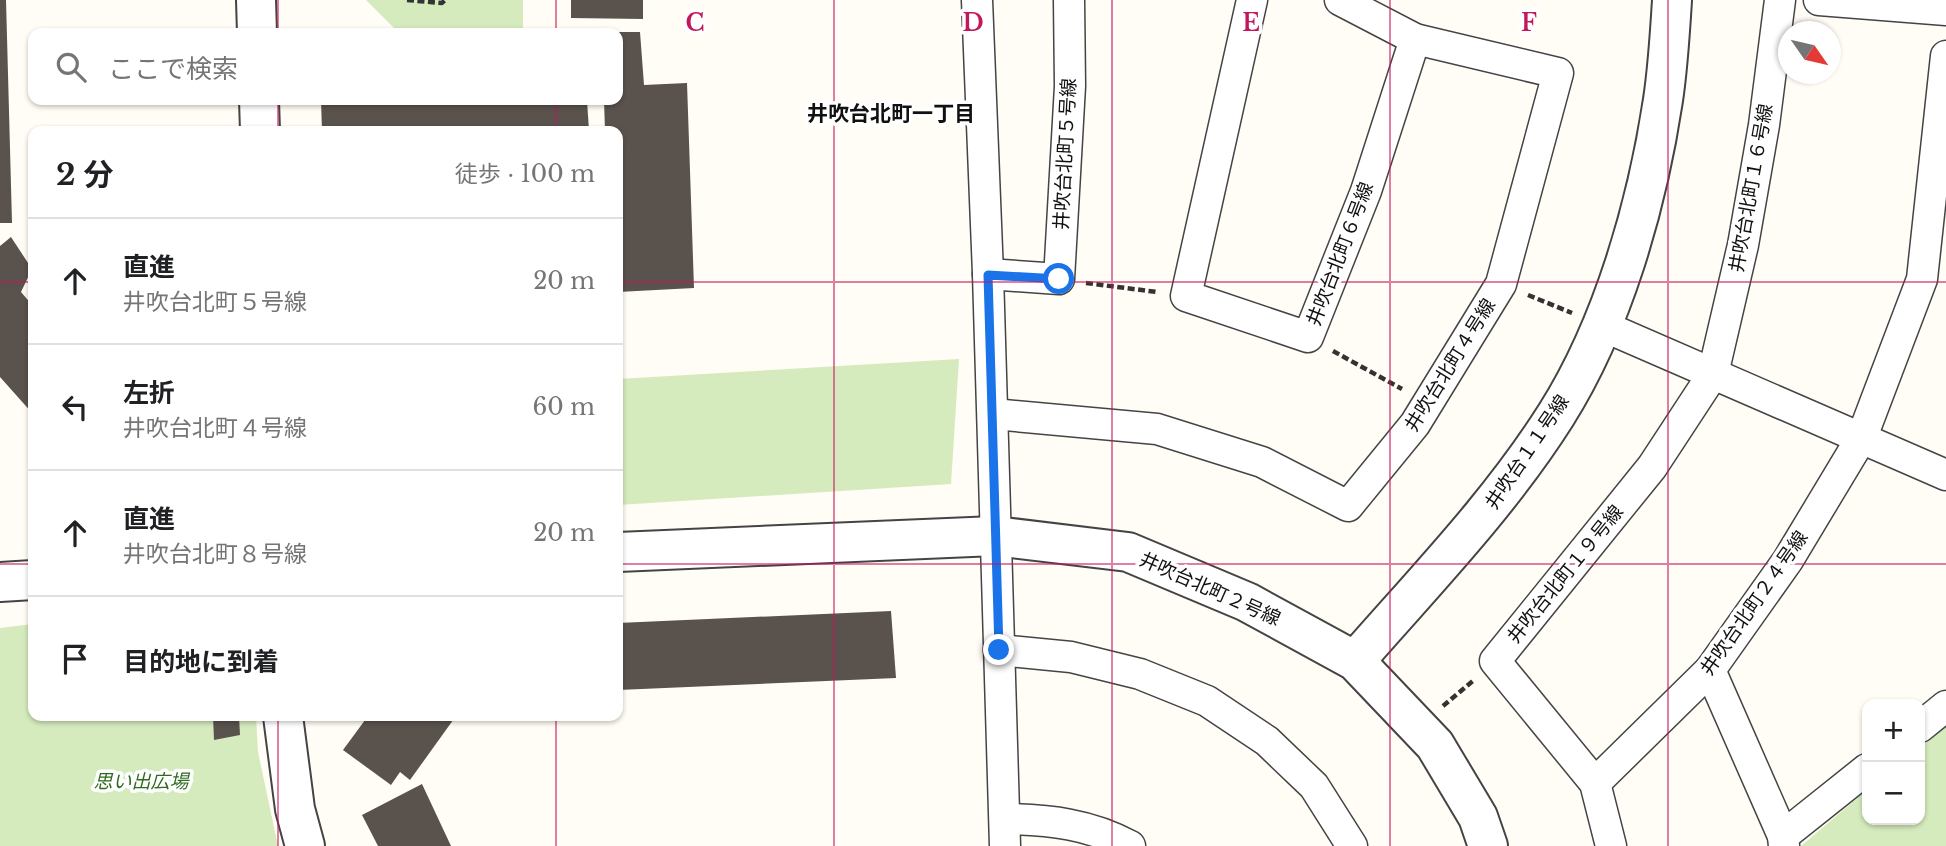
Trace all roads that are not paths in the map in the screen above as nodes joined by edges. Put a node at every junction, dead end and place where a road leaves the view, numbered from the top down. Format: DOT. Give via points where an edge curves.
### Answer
graph roads {
  1 [pos="256,0"];
  2 [pos="977,0"];
  3 [pos="1069,0"];
  4 [pos="1252,0"];
  5 [pos="1340,0"];
  6 [pos="1672,0"];
  7 [pos="1780,0"];
  8 [pos="1819,0"];
  9 [pos="1946,10"];
  10 [pos="257,28"];
  11 [pos="1415,38"];
  12 [pos="1946,56"];
  13 [pos="259,105"];
  14 [pos="260,126"];
  15 [pos="988,275"];
  16 [pos="1603,326"];
  17 [pos="1713,374"];
  18 [pos="993,414"];
  19 [pos="1862,437"];
  20 [pos="1946,475"];
  21 [pos="995,536"];
  22 [pos="623,552"];
  23 [pos="28,580"];
  24 [pos="0,582"];
  25 [pos="999,650"];
  26 [pos="1355,661"];
  27 [pos="1710,670"];
  28 [pos="1946,706"];
  29 [pos="285,721"];
  30 [pos="1925,723"];
  31 [pos="1862,773"];
  32 [pos="1595,783"];
  33 [pos="1005,832"];
  34 [pos="1783,841"];
  35 [pos="1115,842"];
  36 [pos="305,846"];
  37 [pos="1352,846"];
  38 [pos="1488,846"];
  39 [pos="1611,846"];
  1 -- 10 [label="street"];
  2 -- 15 [label="street"];
  3 -- 15 [label="street, 井吹台北町５号線" via="1070,86 1059,279"];
  4 -- 11 [label="street, 井吹台北町６号線" via="1186,296 1308,337 1366,191"];
  5 -- 11 [label="street, 井吹台北町４号線"];
  6 -- 16 [label="street, 井吹台１１号線" via="1663,100 1642,206"];
  7 -- 17 [label="street, 井吹台北町１６号線" via="1750,205"];
  8 -- 9 [label="street"];
  11 -- 18 [label="street, 井吹台北町４号線" via="1558,73 1501,284 1415,424 1348,506 1262,462 1157,429"];
  12 -- 19 [label="street, 井吹台北町２４号線" via="1922,279"];
  13 -- 14 [label="street"];
  15 -- 18 [label="street"];
  16 -- 17 [label="street"];
  16 -- 26 [label="street, 井吹台１１号線" via="1556,414 1486,512"];
  17 -- 19 [label="street"];
  17 -- 32 [label="street, 井吹台北町１９号線" via="1652,467 1496,661"];
  18 -- 21 [label="street"];
  19 -- 20 [label="street"];
  19 -- 27 [label="street, 井吹台北町２４号線" via="1788,560"];
  21 -- 22 [label="street, 井吹台北町２号線"];
  21 -- 25 [label="street"];
  21 -- 26 [label="street, 井吹台北町２号線" via="1128,552 1247,602"];
  23 -- 24 [label="street"];
  25 -- 33 [label="street"];
  25 -- 37 [label="street" via="1071,657 1140,674 1207,701 1267,741 1314,786"];
  26 -- 38 [label="street, 井吹台北町２号線" via="1435,745 1478,817"];
  27 -- 32 [label="street, 井吹台北町２４号線"];
  27 -- 34 [label="street"];
  28 -- 30 [label="street"];
  29 -- 36 [label="street" via="295,809"];
  31 -- 34 [label="street"];
  32 -- 39 [label="street, 井吹台北町１９号線"];
  33 -- 35 [label="street" via="1043,820 1077,824"];
}
